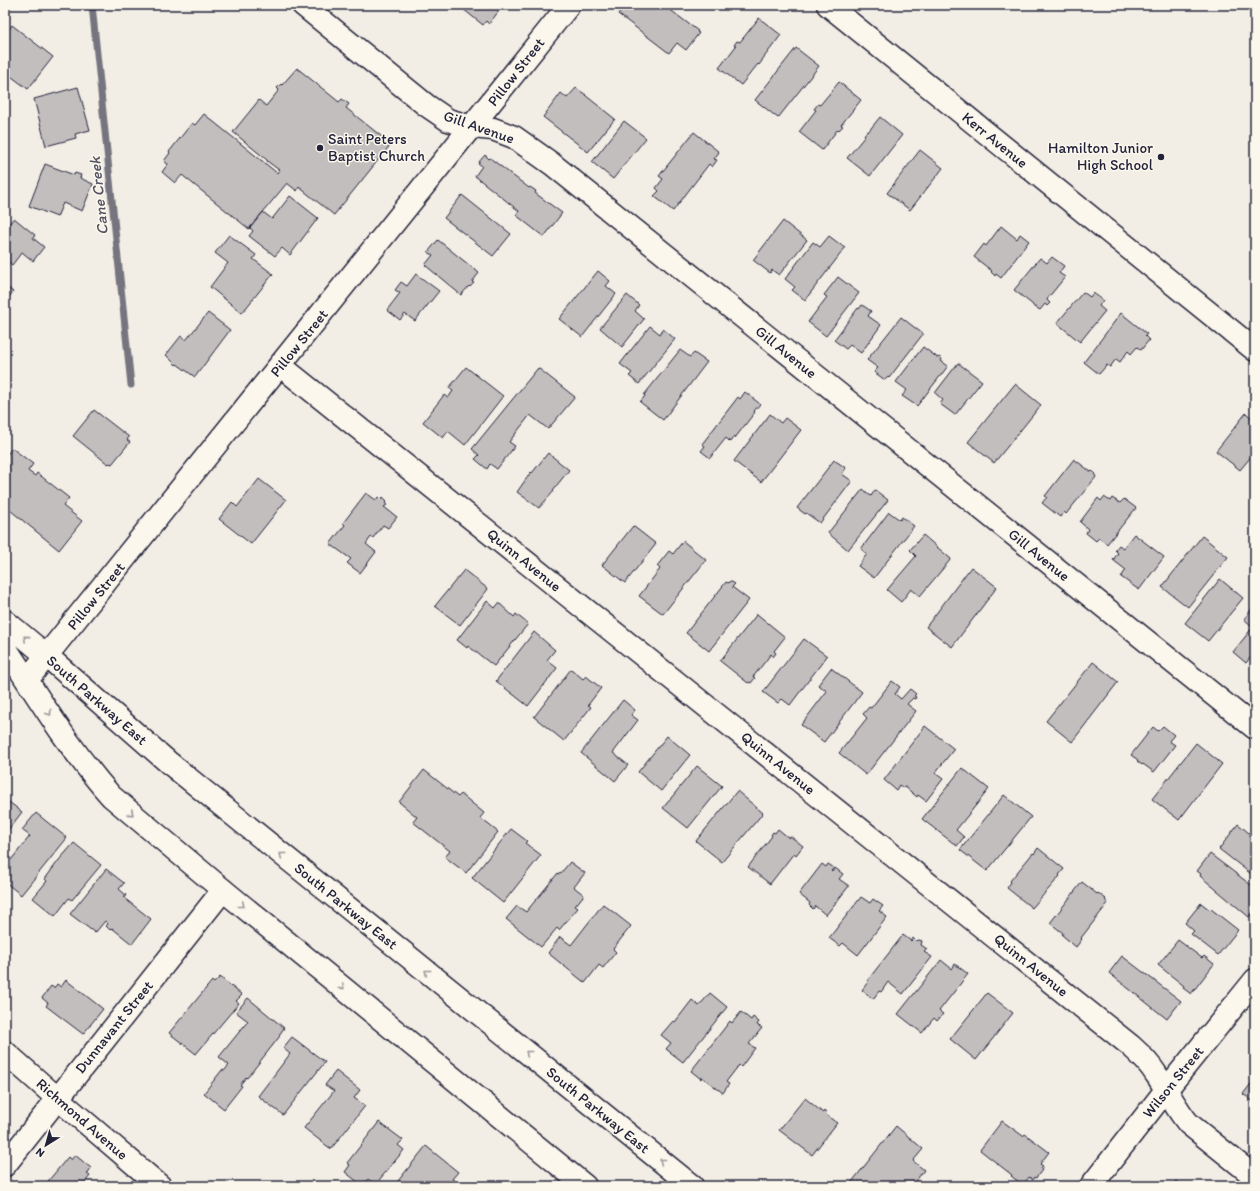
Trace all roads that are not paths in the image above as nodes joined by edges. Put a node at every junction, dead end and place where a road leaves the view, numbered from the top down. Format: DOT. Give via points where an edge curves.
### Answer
graph roads {
  1 [pos="303,5"];
  2 [pos="569,5"];
  3 [pos="828,5"];
  4 [pos="472,128"];
  5 [pos="1255,350"];
  6 [pos="281,366"];
  7 [pos="5,621"];
  8 [pos="5,647"];
  9 [pos="47,656"];
  10 [pos="27,680"];
  11 [pos="1255,728"];
  12 [pos="224,890"];
  13 [pos="1255,980"];
  14 [pos="5,1052"];
  15 [pos="1166,1090"];
  16 [pos="57,1098"];
  17 [pos="5,1165"];
  18 [pos="1255,1177"];
  19 [pos="160,1186"];
  20 [pos="584,1186"];
  21 [pos="692,1186"];
  22 [pos="1092,1186"];
  1 -- 4 [label="street, Gill Avenue" via="426,105 448,120"];
  2 -- 4 [label="street, Pillow Street"];
  3 -- 5 [label="street, Kerr Avenue"];
  4 -- 6 [label="street, Pillow Street"];
  4 -- 11 [label="street, Gill Avenue" via="493,129 514,137 552,164"];
  6 -- 9 [label="street, Pillow Street"];
  6 -- 15 [label="street, Quinn Avenue" via="1131,1046 1144,1058"];
  9 -- 7 [label="street, South Parkway East, one-way"];
  8 -- 10 [label="street, South Parkway East"];
  9 -- 10 [label="street, Pillow Street"];
  21 -- 9 [label="street, South Parkway East, one-way" via="168,762"];
  10 -- 12 [label="street, South Parkway East, one-way" via="69,744 111,796"];
  12 -- 16 [label="street, Dunnavant Street"];
  12 -- 20 [label="street, South Parkway East, one-way"];
  13 -- 15 [label="street, Wilson Street"];
  14 -- 16 [label="street, Richmond Avenue"];
  15 -- 18 [label="street, Quinn Avenue" via="1189,1124"];
  15 -- 22 [label="street, Wilson Street"];
  16 -- 17 [label="street, Dunnavant Street"];
  16 -- 19 [label="street, Richmond Avenue"];
}
